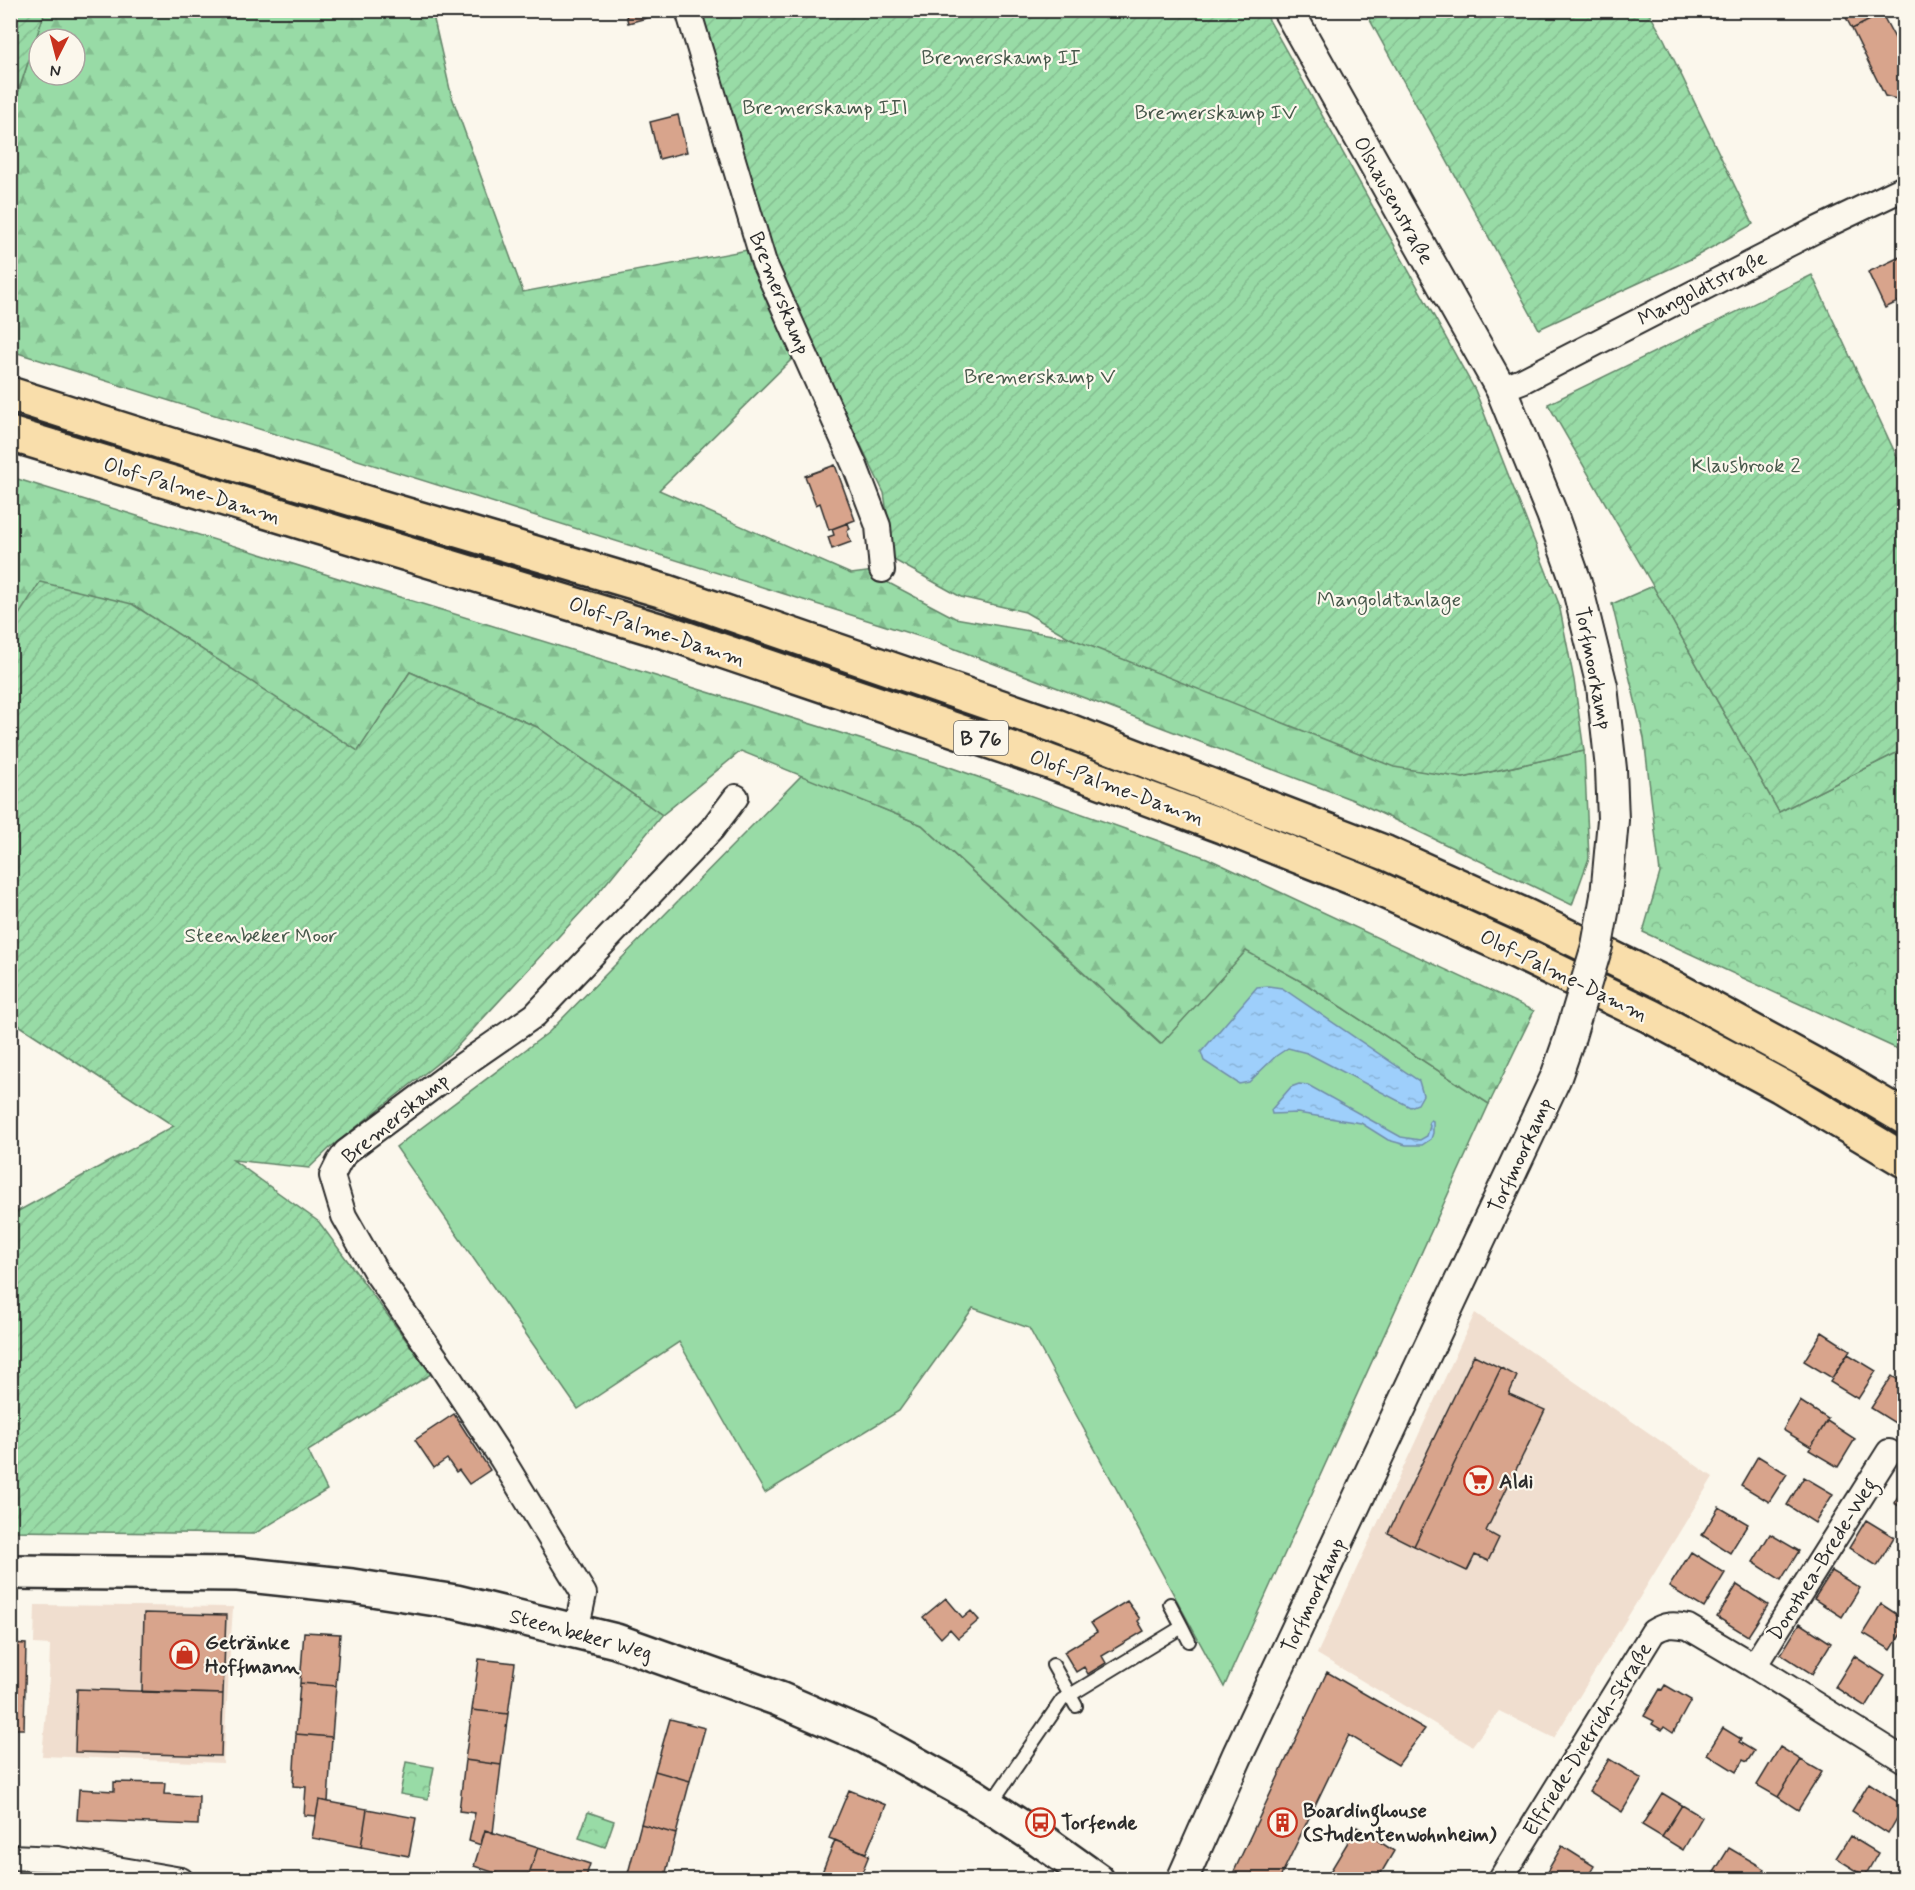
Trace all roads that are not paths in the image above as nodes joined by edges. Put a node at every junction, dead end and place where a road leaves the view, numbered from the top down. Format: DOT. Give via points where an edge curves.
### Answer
graph roads {
  1 [pos="688,10"];
  2 [pos="1288,10"];
  3 [pos="1905,188"];
  4 [pos="1501,389"];
  5 [pos="10,394"];
  6 [pos="10,434"];
  7 [pos="882,570"];
  8 [pos="736,797"];
  9 [pos="1905,1117"];
  10 [pos="1905,1160"];
  11 [pos="1889,1452"];
  12 [pos="10,1572"];
  13 [pos="1170,1604"];
  14 [pos="1182,1627"];
  15 [pos="576,1631"];
  16 [pos="1190,1641"];
  17 [pos="1053,1665"];
  18 [pos="1754,1666"];
  19 [pos="1073,1701"];
  20 [pos="1905,1760"];
  21 [pos="989,1806"];
  22 [pos="10,1857"];
  23 [pos="181,1880"];
  24 [pos="1098,1880"];
  25 [pos="1182,1880"];
  26 [pos="1500,1880"];
  1 -- 7 [label="street, Bremerskamp" via="764,263 855,466 878,526"];
  2 -- 4 [label="street, Olshausenstraße"];
  3 -- 4 [label="street, Mangoldtstraße"];
  4 -- 25 [label="street, Torfmoorkamp, bridge" via="1576,582 1602,686 1613,820 1597,946 1556,1077"];
  5 -- 9 [label="highway, Olof-Palme-Damm / B 76" via="667,592 1056,726 1386,853 1528,917 1670,986"];
  6 -- 10 [label="highway, Olof-Palme-Damm / B 76" via="672,634 1047,761 1222,826 1366,883 1650,1016 1781,1086"];
  8 -- 15 [label="street, Bremerskamp" via="712,829 535,1016 346,1152 332,1176 344,1216 377,1274 496,1450 584,1594"];
  11 -- 18 [label="street, Dorothea-Brede-Weg"];
  12 -- 15 [label="main road, Steenbeker Weg" via="238,1575 341,1585 456,1602"];
  13 -- 14 [label="lane"];
  14 -- 16 [label="lane"];
  14 -- 19 [label="lane"];
  15 -- 21 [label="main road, Steenbeker Weg" via="779,1699 865,1736"];
  17 -- 19 [label="lane"];
  18 -- 20 [label="street, Elfriede-Dietrich-Straße"];
  18 -- 26 [label="street, Elfriede-Dietrich-Straße" via="1688,1627 1663,1626 1653,1632"];
  19 -- 21 [label="lane" via="1062,1700"];
  21 -- 24 [label="main road, Steenbeker Weg"];
  22 -- 23 [label="street" via="58,1859"];
}
